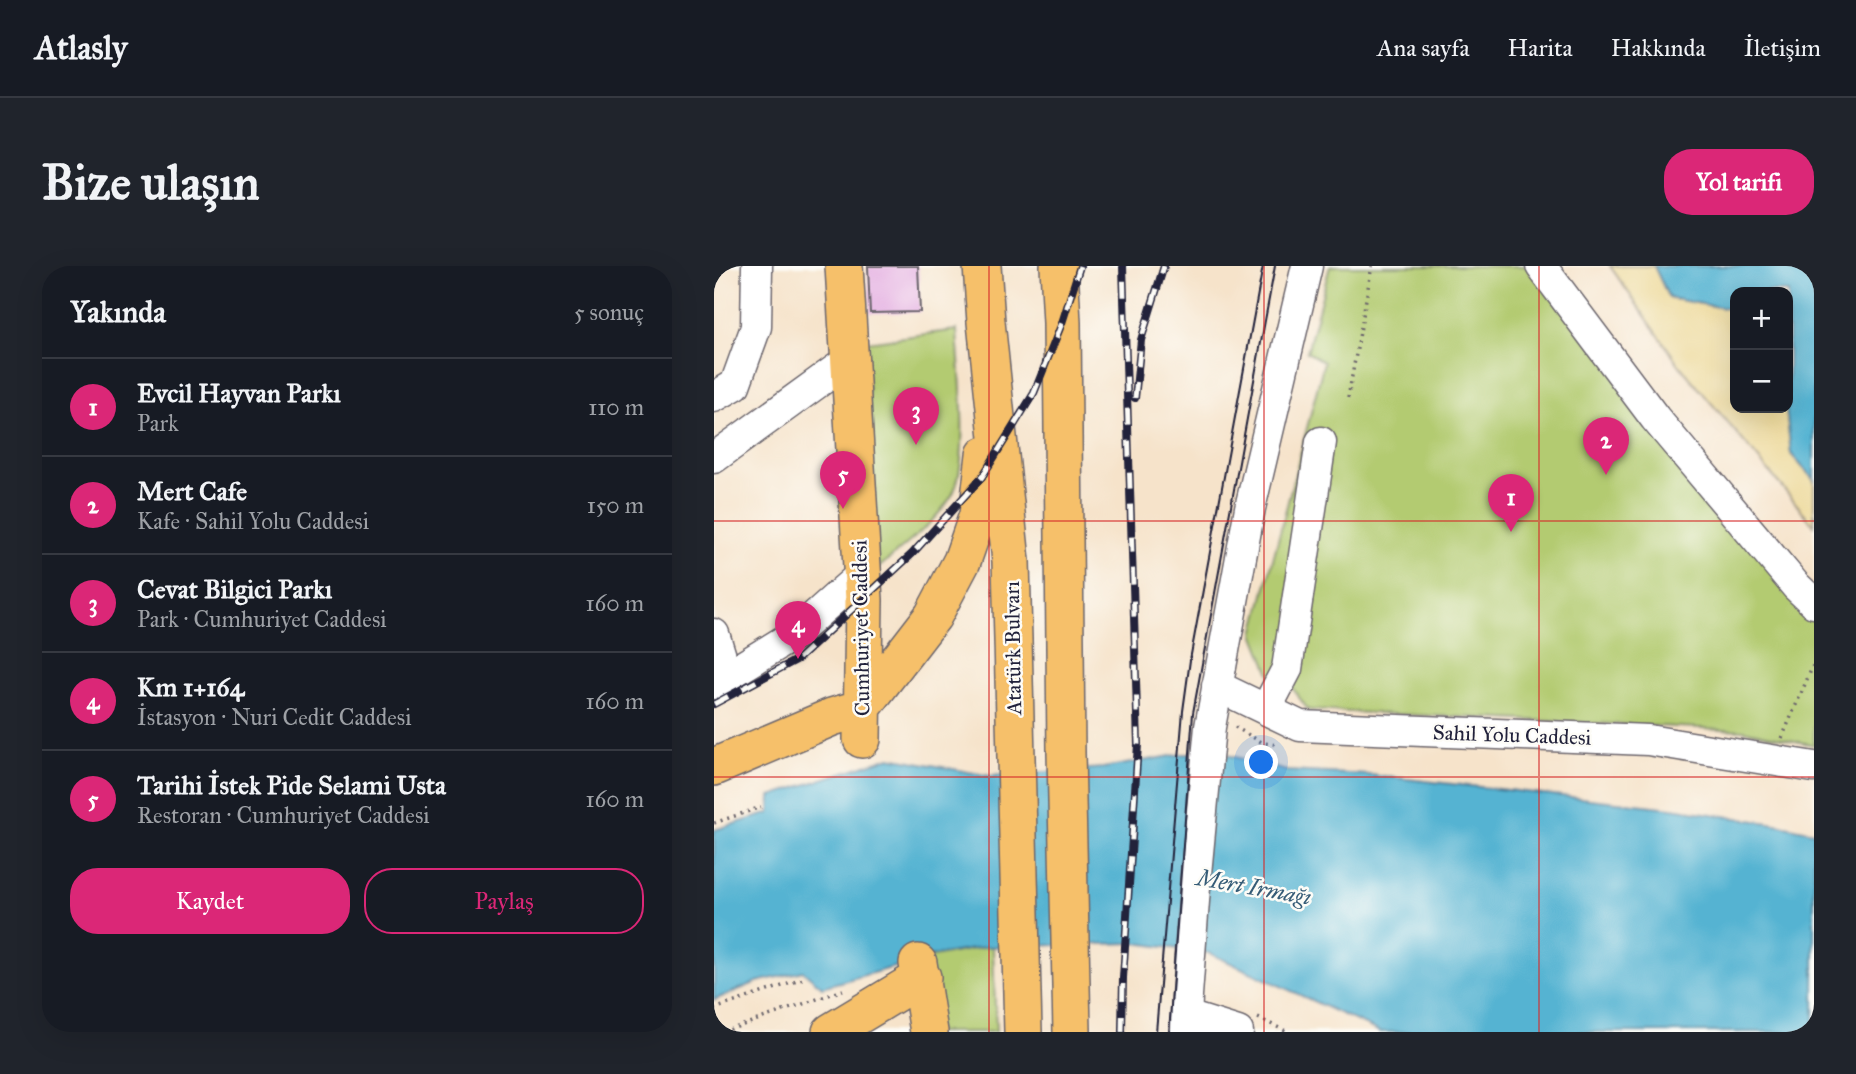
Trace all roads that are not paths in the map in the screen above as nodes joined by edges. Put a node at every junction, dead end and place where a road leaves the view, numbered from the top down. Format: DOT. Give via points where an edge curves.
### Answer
graph roads {
  1 [pos="757,266"];
  2 [pos="844,266"];
  3 [pos="982,266"];
  4 [pos="1059,266"];
  5 [pos="1307,266"];
  6 [pos="1541,266"];
  7 [pos="849,360"];
  8 [pos="993,385"];
  9 [pos="714,397"];
  10 [pos="1321,442"];
  11 [pos="714,458"];
  12 [pos="862,574"];
  13 [pos="1814,603"];
  14 [pos="714,635"];
  15 [pos="721,680"];
  16 [pos="1217,686"];
  17 [pos="1266,709"];
  18 [pos="862,724"];
  19 [pos="714,767"];
  20 [pos="1814,767"];
  21 [pos="1187,1014"];
  22 [pos="831,1032"];
  23 [pos="929,1032"];
  24 [pos="1023,1032"];
  25 [pos="1072,1032"];
  26 [pos="1238,1032"];
  1 -- 9 [label="street" via="756,327 735,385"];
  2 -- 7 [label="main road, Cumhuriyet Caddesi"];
  3 -- 8 [label="main road, Atatürk Bulvarı"];
  4 -- 25 [label="main road"];
  5 -- 16 [label="street" via="1250,508"];
  6 -- 13 [label="street" via="1655,418"];
  7 -- 11 [label="street"];
  7 -- 12 [label="main road, Cumhuriyet Caddesi"];
  8 -- 18 [label="main road" via="978,515 962,561 933,616"];
  8 -- 24 [label="main road, Atatürk Bulvarı" via="1012,561"];
  10 -- 17 [label="street" via="1287,669"];
  12 -- 15 [label="street" via="792,636"];
  12 -- 18 [label="main road, Cumhuriyet Caddesi"];
  14 -- 15 [label="street"];
  16 -- 17 [label="street, Sahil Yolu Caddesi"];
  16 -- 21 [label="street" via="1201,809"];
  17 -- 20 [label="street, Sahil Yolu Caddesi" via="1300,726 1648,740"];
  18 -- 19 [label="main road" via="832,717"];
  21 -- 26 [label="street"];
  22 -- 23 [label="main road" via="920,970"];
}
